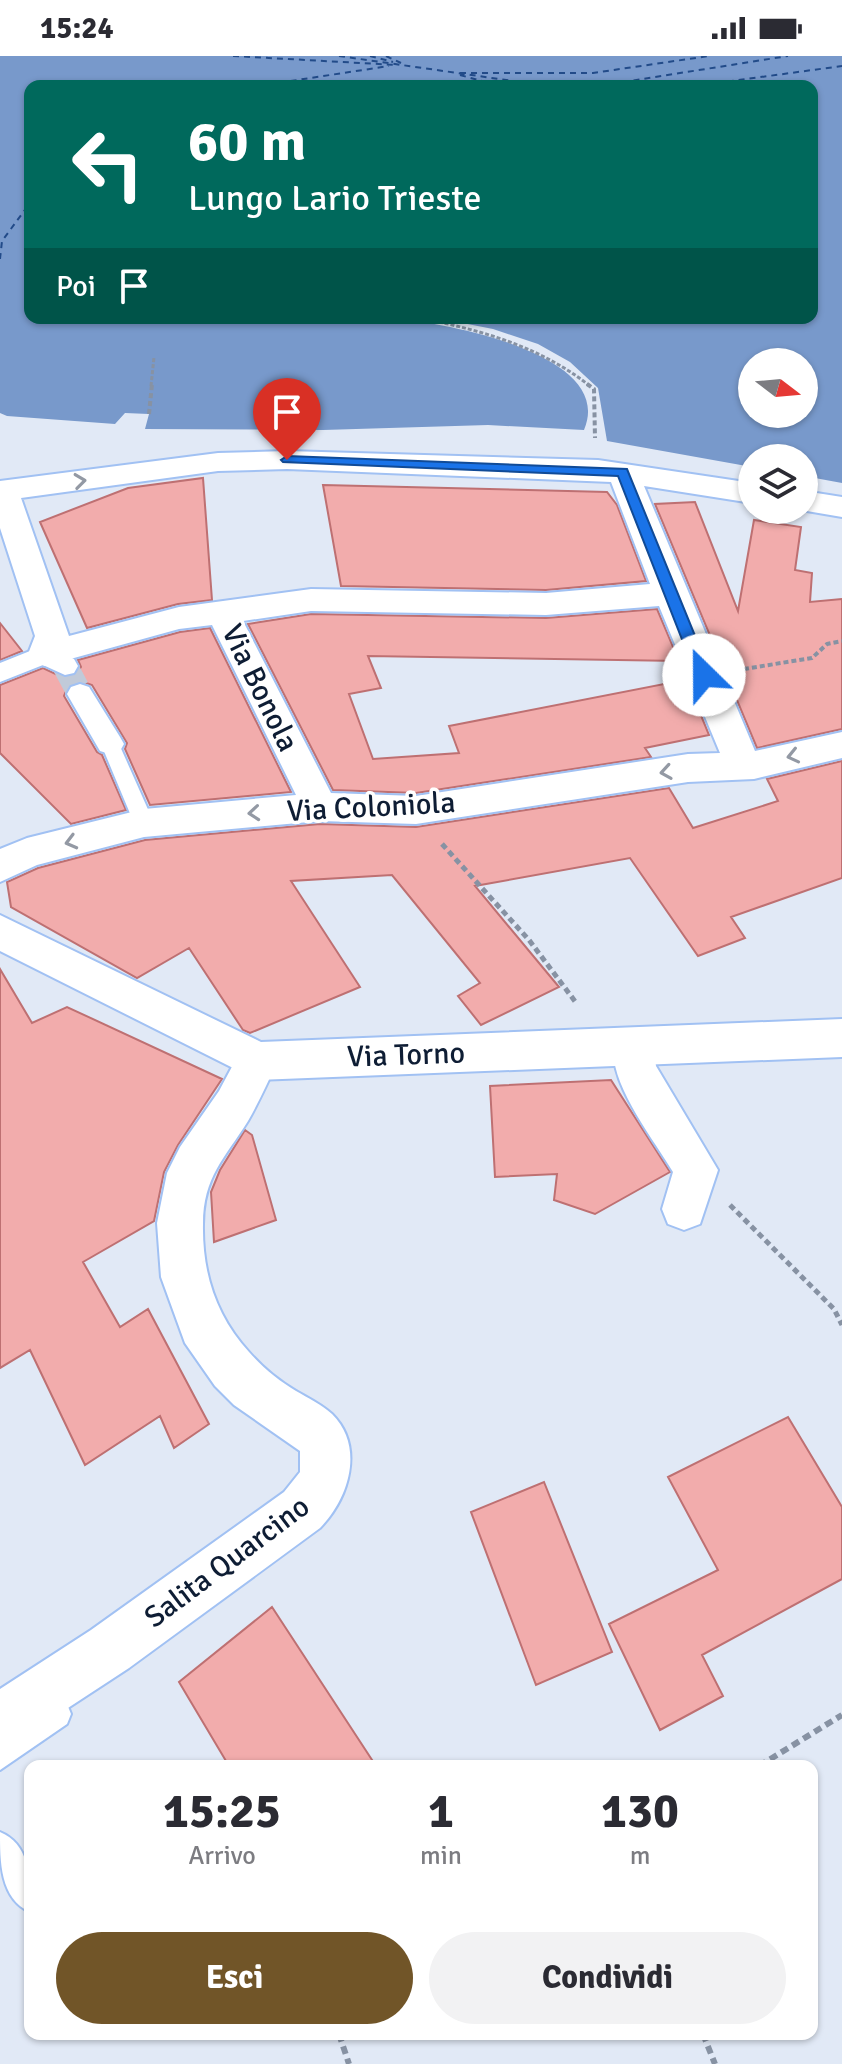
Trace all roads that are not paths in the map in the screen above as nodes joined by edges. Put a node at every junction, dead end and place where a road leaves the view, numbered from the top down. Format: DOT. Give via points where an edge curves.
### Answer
graph roads {
  1 [pos="623,472"];
  2 [pos="2,490"];
  3 [pos="738,491"];
  4 [pos="818,503"];
  5 [pos="842,507"];
  6 [pos="670,594"];
  7 [pos="222,612"];
  8 [pos="55,660"];
  9 [pos="0,673"];
  10 [pos="80,694"];
  11 [pos="110,744"];
  12 [pos="842,745"];
  13 [pos="743,766"];
  14 [pos="320,807"];
  15 [pos="144,823"];
  16 [pos="0,867"];
  17 [pos="0,932"];
  18 [pos="842,1038"];
  19 [pos="620,1047"];
  20 [pos="257,1061"];
  21 [pos="690,1190"];
  22 [pos="110,1649"];
  23 [pos="0,1721"];
  24 [pos="0,1755"];
  25 [pos="0,1847"];
  26 [pos="24,1887"];
  2 -- 1 [label="street, one-way" via="218,462"];
  1 -- 3 [label="street"];
  1 -- 6 [label="street"];
  2 -- 8 [label="street" via="52,636"];
  4 -- 5 [label="street"];
  6 -- 7 [label="street" via="546,604 311,600"];
  6 -- 13 [label="street"];
  7 -- 8 [label="street" via="179,618"];
  7 -- 14 [label="street, Via Bonola"];
  8 -- 9 [label="street"];
  10 -- 11 [label="street"];
  11 -- 15 [label="lane"];
  12 -- 13 [label="street, Via Coloniola, one-way"];
  13 -- 14 [label="street, Via Coloniola, one-way" via="688,768 416,810"];
  14 -- 15 [label="street, Via Coloniola, one-way"];
  15 -- 16 [label="street, Via Coloniola, one-way" via="27,853"];
  17 -- 20 [label="main road, Via Torno"];
  18 -- 19 [label="main road, Via Torno"];
  19 -- 20 [label="main road, Via Torno"];
  19 -- 21 [label="street"];
  20 -- 22 [label="street, Salita Quarcino" via="232,1110 190,1170 181,1200 181,1256 196,1317 215,1351 245,1385 320,1438 327,1456 325,1476 318,1495 302,1510"];
  22 -- 23 [label="street, Salita Quarcino"];
  22 -- 24 [label="lane" via="107,1673 97,1685"];
  25 -- 26 [label="lane"];
}
